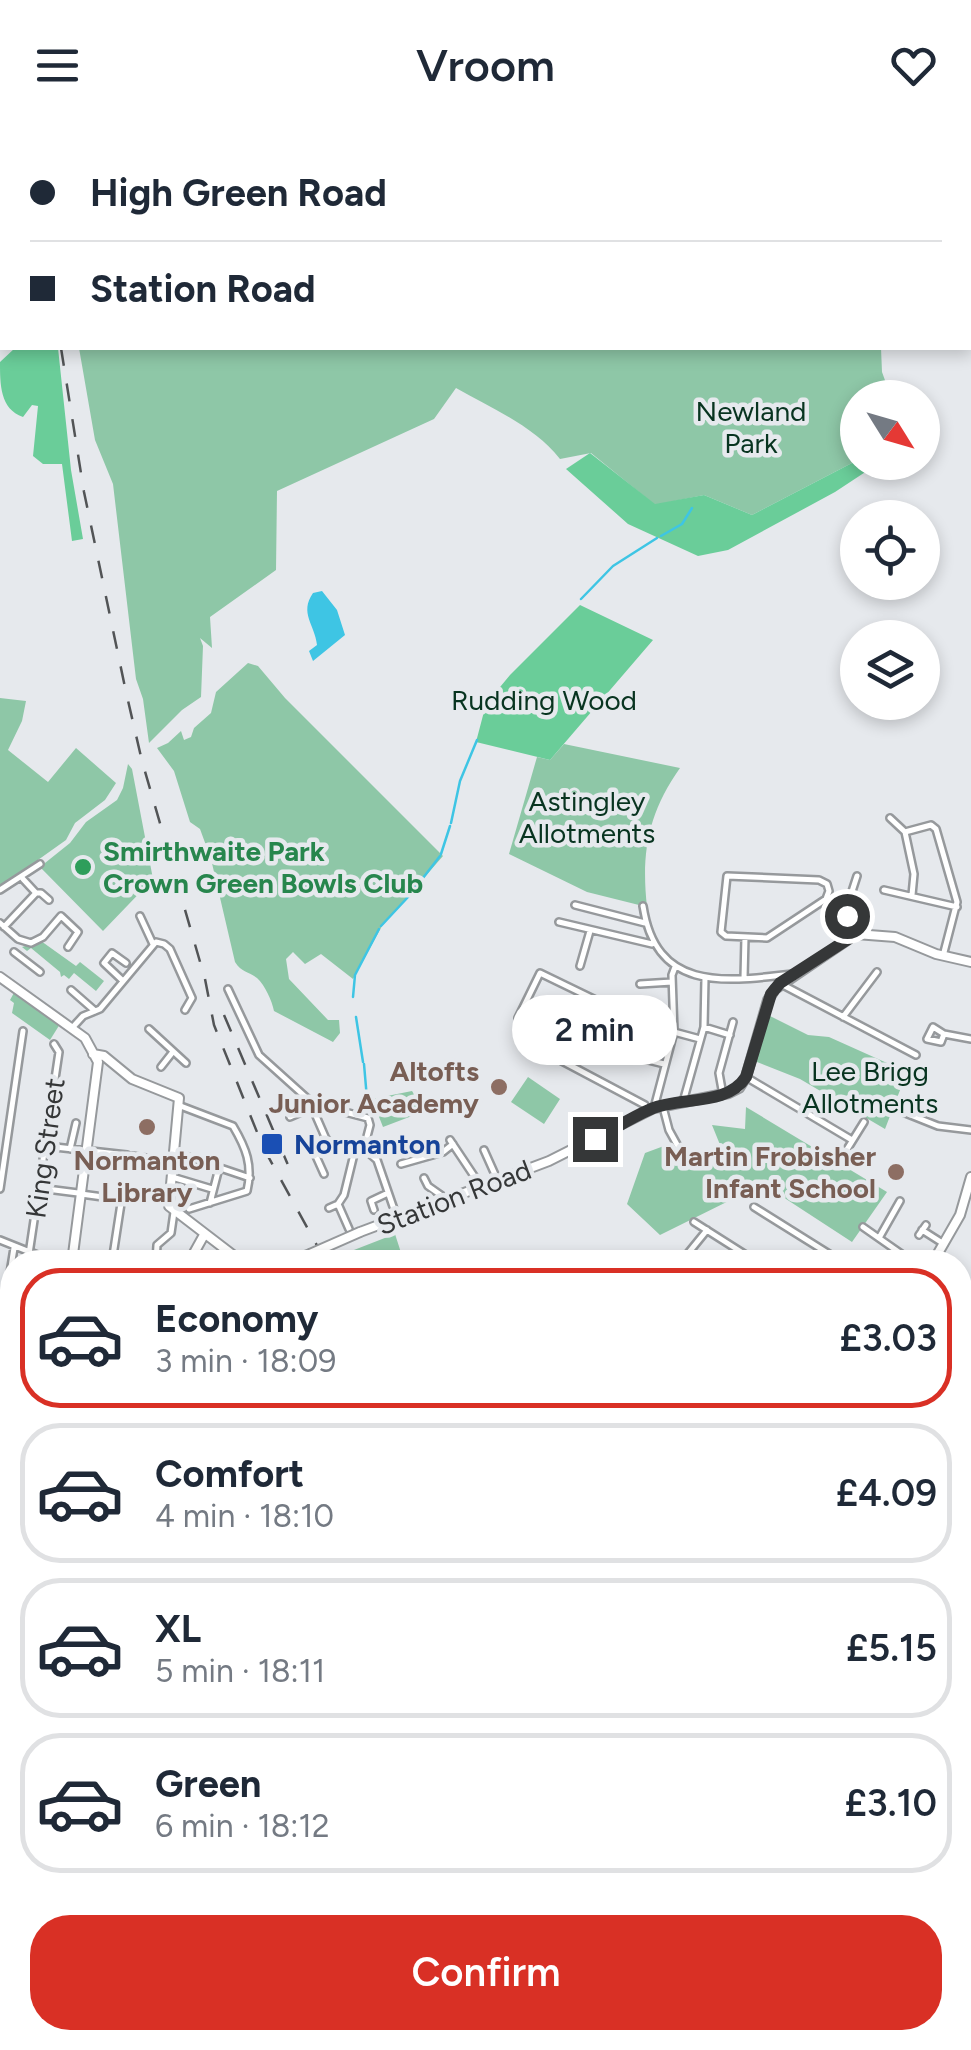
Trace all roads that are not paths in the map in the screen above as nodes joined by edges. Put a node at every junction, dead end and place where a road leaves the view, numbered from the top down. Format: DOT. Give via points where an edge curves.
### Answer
graph roads {
  1 [pos="886,825"];
  2 [pos="905,832"];
  3 [pos="40,864"];
  4 [pos="24,882"];
  5 [pos="864,882"];
  6 [pos="0,890"];
  7 [pos="883,890"];
  8 [pos="36,893"];
  9 [pos="912,895"];
  10 [pos="48,898"];
  11 [pos="575,905"];
  12 [pos="643,906"];
  13 [pos="957,907"];
  14 [pos="140,916"];
  15 [pos="558,922"];
  16 [pos="646,923"];
  17 [pos="2,925"];
  18 [pos="590,930"];
  19 [pos="856,934"];
  20 [pos="744,937"];
  21 [pos="23,942"];
  22 [pos="153,944"];
  23 [pos="652,944"];
  24 [pos="68,947"];
  25 [pos="944,956"];
  26 [pos="971,962"];
  27 [pos="126,963"];
  28 [pos="580,966"];
  29 [pos="674,967"];
  30 [pos="40,972"];
  31 [pos="874,973"];
  32 [pos="793,974"];
  33 [pos="767,977"];
  34 [pos="0,978"];
  35 [pos="705,978"];
  36 [pos="744,978"];
  37 [pos="123,980"];
  38 [pos="672,982"];
  39 [pos="651,983"];
  40 [pos="640,984"];
  41 [pos="779,984"];
  42 [pos="71,990"];
  43 [pos="228,990"];
  44 [pos="652,996"];
  45 [pos="526,1002"];
  46 [pos="185,1010"];
  47 [pos="95,1012"];
  48 [pos="843,1017"];
  49 [pos="518,1018"];
  50 [pos="734,1022"];
  51 [pos="72,1028"];
  52 [pos="704,1028"];
  53 [pos="149,1029"];
  54 [pos="23,1032"];
  55 [pos="673,1034"];
  56 [pos="944,1034"];
  57 [pos="730,1035"];
  58 [pos="971,1039"];
  59 [pos="700,1040"];
  60 [pos="54,1044"];
  61 [pos="545,1052"];
  62 [pos="172,1053"];
  63 [pos="916,1055"];
  64 [pos="99,1060"];
  65 [pos="186,1063"];
  66 [pos="664,1064"];
  67 [pos="161,1067"];
  68 [pos="746,1077"];
  69 [pos="722,1095"];
  70 [pos="179,1102"];
  71 [pos="683,1102"];
  72 [pos="313,1107"];
  73 [pos="654,1108"];
  74 [pos="898,1110"];
  75 [pos="341,1111"];
  76 [pos="290,1117"];
  77 [pos="864,1122"];
  78 [pos="76,1123"];
  79 [pos="971,1130"];
  80 [pos="326,1139"];
  81 [pos="852,1140"];
  82 [pos="46,1146"];
  83 [pos="70,1150"];
  84 [pos="484,1150"];
  85 [pos="680,1150"];
  86 [pos="359,1151"];
  87 [pos="88,1152"];
  88 [pos="173,1157"];
  89 [pos="841,1159"];
  90 [pos="208,1164"];
  91 [pos="401,1164"];
  92 [pos="220,1168"];
  93 [pos="324,1174"];
  94 [pos="204,1175"];
  95 [pos="171,1176"];
  96 [pos="971,1177"];
  97 [pos="250,1178"];
  98 [pos="498,1179"];
  99 [pos="427,1180"];
  100 [pos="480,1185"];
  101 [pos="39,1188"];
  102 [pos="0,1189"];
  103 [pos="212,1190"];
  104 [pos="388,1192"];
  105 [pos="80,1194"];
  106 [pos="969,1194"];
  107 [pos="102,1196"];
  108 [pos="122,1197"];
  109 [pos="445,1198"];
  110 [pos="210,1203"];
  111 [pos="338,1204"];
  112 [pos="899,1205"];
  113 [pos="754,1207"];
  114 [pos="329,1208"];
  115 [pos="188,1209"];
  116 [pos="172,1210"];
  117 [pos="374,1210"];
  118 [pos="397,1218"];
  119 [pos="694,1222"];
  120 [pos="863,1226"];
  121 [pos="350,1229"];
  122 [pos="707,1230"];
  123 [pos="922,1230"];
  124 [pos="204,1235"];
  125 [pos="878,1239"];
  126 [pos="0,1240"];
  127 [pos="944,1244"];
  128 [pos="14,1248"];
  129 [pos="19,1250"];
  130 [pos="30,1250"];
  131 [pos="73,1250"];
  132 [pos="114,1250"];
  133 [pos="156,1250"];
  134 [pos="196,1250"];
  135 [pos="225,1250"];
  136 [pos="319,1250"];
  137 [pos="692,1250"];
  138 [pos="738,1250"];
  139 [pos="823,1250"];
  140 [pos="895,1250"];
  141 [pos="940,1250"];
  1 -- 2 [label="street" via="891,816"];
  2 -- 9 [label="street"];
  2 -- 13 [label="street" via="936,829"];
  3 -- 6 [label="street"];
  4 -- 8 [label="street"];
  5 -- 19 [label="street" via="856,878 845,913"];
  7 -- 9 [label="street"];
  8 -- 10 [label="street"];
  8 -- 17 [label="street"];
  9 -- 13 [label="street"];
  11 -- 16 [label="street"];
  12 -- 16 [label="street"];
  13 -- 25 [label="street"];
  14 -- 22 [label="street"];
  15 -- 18 [label="street"];
  16 -- 23 [label="street"];
  17 -- 21 [label="street"];
  18 -- 23 [label="street"];
  18 -- 28 [label="street"];
  19 -- 25 [label="street" via="895,937"];
  19 -- 32 [label="street"];
  20 -- 20 [label="street" via="774,935 826,899 829,887 820,880 728,876 721,932"];
  20 -- 36 [label="street"];
  21 -- 24 [label="street" via="38,940 61,916 78,932"];
  21 -- 30 [label="street" via="12,954"];
  22 -- 37 [label="street"];
  22 -- 46 [label="street" via="170,950 192,998"];
  23 -- 29 [label="street"];
  25 -- 26 [label="street"];
  27 -- 37 [label="street" via="112,952 104,963"];
  29 -- 35 [label="street"];
  29 -- 38 [label="street"];
  31 -- 48 [label="street"];
  32 -- 33 [label="street"];
  32 -- 41 [label="street"];
  33 -- 36 [label="street"];
  33 -- 41 [label="street"];
  34 -- 51 [label="street"];
  35 -- 36 [label="street"];
  35 -- 52 [label="street"];
  37 -- 47 [label="street"];
  38 -- 39 [label="street"];
  38 -- 55 [label="street"];
  39 -- 40 [label="street"];
  39 -- 44 [label="street"];
  41 -- 48 [label="street"];
  41 -- 68 [label="street"];
  42 -- 47 [label="street"];
  43 -- 72 [label="street" via="259,1055"];
  45 -- 49 [label="street"];
  45 -- 55 [label="street" via="540,973"];
  45 -- 66 [label="street"];
  47 -- 51 [label="street"];
  48 -- 63 [label="street"];
  50 -- 57 [label="street"];
  51 -- 64 [label="street"];
  52 -- 57 [label="street"];
  52 -- 59 [label="street"];
  53 -- 62 [label="street"];
  54 -- 102 [label="street"];
  55 -- 59 [label="street"];
  55 -- 66 [label="street"];
  56 -- 58 [label="street"];
  57 -- 69 [label="street" via="719,1073"];
  59 -- 71 [label="street"];
  60 -- 82 [label="street, King Street" via="59,1052"];
  61 -- 73 [label="street"];
  62 -- 65 [label="street"];
  62 -- 67 [label="street"];
  64 -- 70 [label="street"];
  64 -- 87 [label="street"];
  66 -- 73 [label="street"];
  68 -- 69 [label="street"];
  68 -- 81 [label="street"];
  69 -- 71 [label="street, Station Road"];
  70 -- 88 [label="street"];
  70 -- 97 [label="street" via="229,1122 249,1158"];
  71 -- 73 [label="street, Station Road"];
  72 -- 76 [label="street"];
  72 -- 80 [label="street"];
  73 -- 85 [label="street"];
  73 -- 98 [label="street, Station Road"];
  74 -- 79 [label="street"];
  75 -- 86 [label="street" via="368,1118"];
  77 -- 81 [label="street"];
  78 -- 83 [label="street"];
  80 -- 86 [label="street"];
  80 -- 93 [label="street" via="311,1145"];
  81 -- 89 [label="street"];
  82 -- 83 [label="street"];
  82 -- 101 [label="street, King Street"];
  83 -- 87 [label="street"];
  84 -- 98 [label="street"];
  86 -- 104 [label="street" via="377,1160"];
  86 -- 111 [label="street"];
  87 -- 88 [label="street"];
  87 -- 105 [label="street"];
  88 -- 90 [label="street"];
  88 -- 95 [label="street"];
  90 -- 92 [label="street"];
  90 -- 94 [label="street"];
  91 -- 100 [label="street" via="442,1152 451,1142"];
  92 -- 97 [label="street"];
  92 -- 103 [label="street"];
  95 -- 103 [label="street"];
  95 -- 116 [label="street"];
  96 -- 106 [label="street"];
  97 -- 110 [label="street" via="247,1190"];
  98 -- 100 [label="street, Station Road"];
  99 -- 109 [label="street"];
  100 -- 109 [label="street, Station Road"];
  101 -- 105 [label="street"];
  101 -- 130 [label="street, King Street"];
  103 -- 110 [label="street"];
  104 -- 117 [label="street" via="370,1201"];
  104 -- 118 [label="street"];
  105 -- 107 [label="street"];
  105 -- 131 [label="street"];
  106 -- 127 [label="street"];
  108 -- 132 [label="street"];
  109 -- 118 [label="street, Station Road"];
  110 -- 115 [label="street"];
  111 -- 114 [label="street"];
  111 -- 121 [label="street"];
  112 -- 125 [label="street"];
  113 -- 139 [label="street"];
  116 -- 124 [label="street"];
  116 -- 133 [label="street" via="171,1233"];
  118 -- 136 [label="street, Station Road, bridge"];
  119 -- 122 [label="street"];
  120 -- 125 [label="street"];
  122 -- 137 [label="street"];
  122 -- 138 [label="street"];
  123 -- 127 [label="street"];
  124 -- 134 [label="street"];
  124 -- 135 [label="street"];
  125 -- 140 [label="street"];
  126 -- 128 [label="street"];
  127 -- 141 [label="street"];
  128 -- 129 [label="street"];
}
